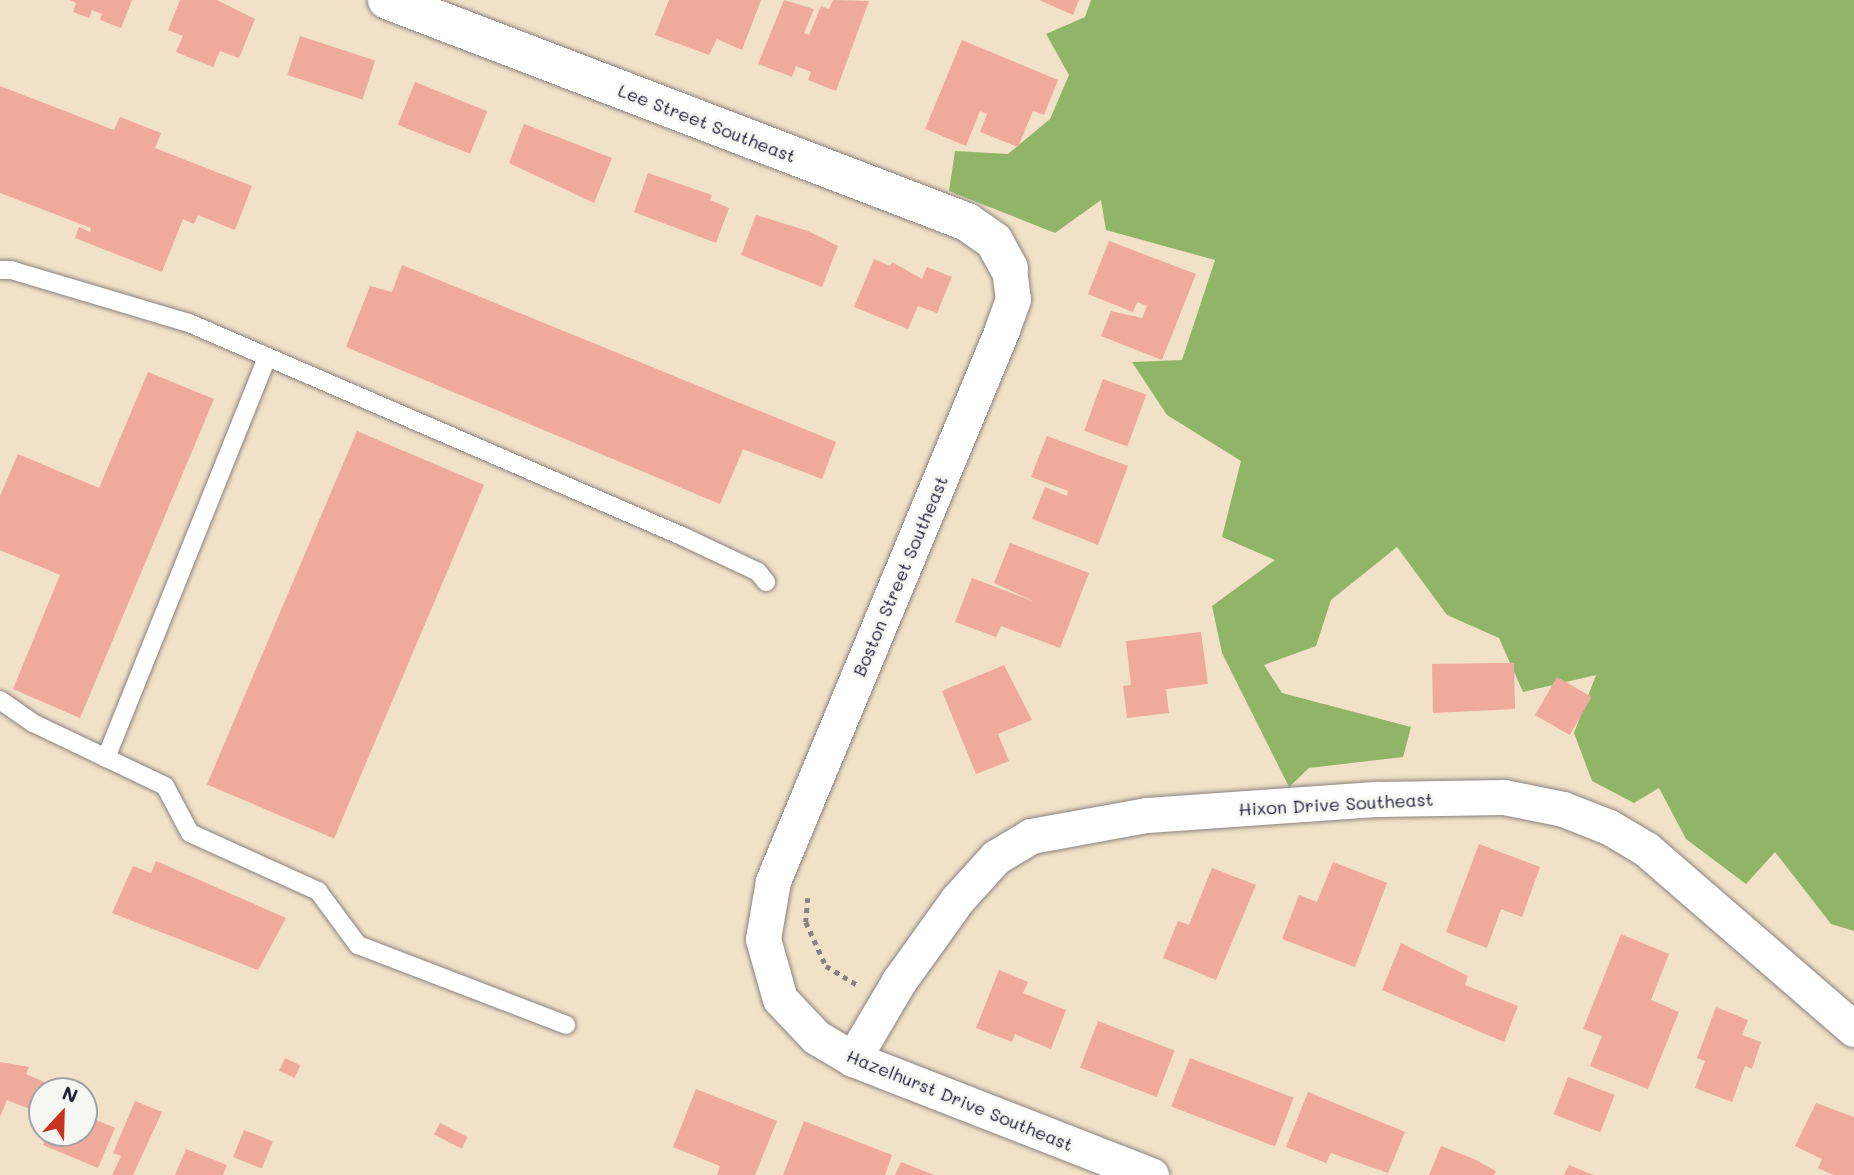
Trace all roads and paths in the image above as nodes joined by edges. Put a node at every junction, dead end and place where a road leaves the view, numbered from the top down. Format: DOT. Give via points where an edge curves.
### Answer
graph roads {
  1 [pos="387,0"];
  2 [pos="1009,268"];
  3 [pos="0,271"];
  4 [pos="267,357"];
  5 [pos="766,582"];
  6 [pos="0,700"];
  7 [pos="106,758"];
  8 [pos="773,881"];
  9 [pos="809,887"];
  10 [pos="886,1003"];
  11 [pos="566,1025"];
  12 [pos="1854,1029"];
  13 [pos="853,1059"];
  14 [pos="1151,1175"];
  1 -- 2 [label="street, Lee Street Southeast" via="967,222 994,241"];
  2 -- 8 [label="street, Boston Street Southeast" via="1013,299 1002,330"];
  3 -- 4 [label="lane" via="11,270 189,323"];
  4 -- 5 [label="lane" via="682,536 758,572"];
  4 -- 7 [label="lane"];
  6 -- 7 [label="lane" via="11,711"];
  7 -- 11 [label="lane" via="165,786 190,833 318,891 358,945"];
  8 -- 13 [label="street, Hazelhurst Drive Southeast" via="763,939 780,999 816,1037"];
  9 -- 10 [label="path" via="806,922 826,966"];
  10 -- 12 [label="street, Hixon Drive Southeast" via="957,900 996,857 1031,836 1147,815 1378,799 1504,797 1563,809 1609,827 1646,849"];
  10 -- 13 [label="street, Hixon Drive Southeast"];
  13 -- 14 [label="street, Hazelhurst Drive Southeast"];
}
